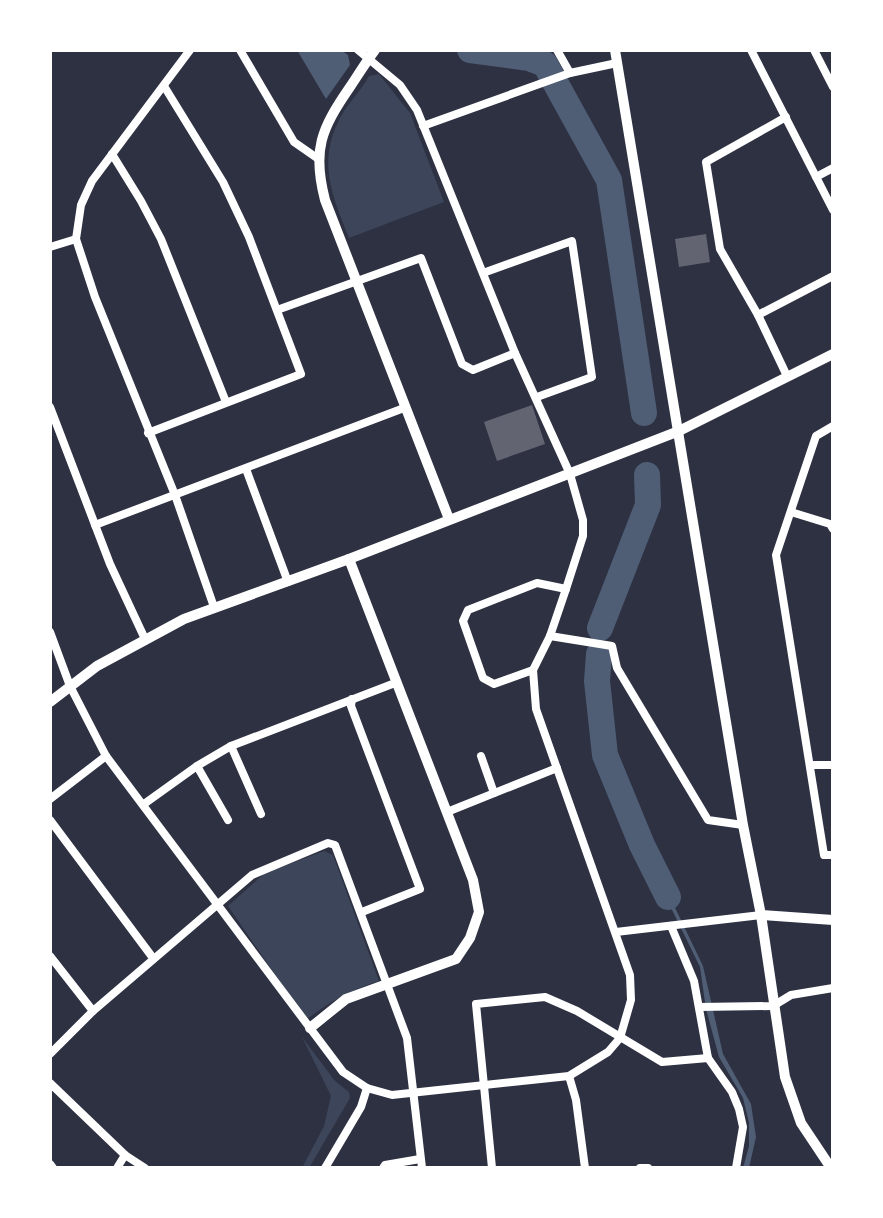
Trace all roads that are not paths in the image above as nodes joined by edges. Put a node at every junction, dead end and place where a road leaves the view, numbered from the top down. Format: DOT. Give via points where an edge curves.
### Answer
graph roads {
  1 [pos="190,50"];
  2 [pos="240,50"];
  3 [pos="358,50"];
  4 [pos="557,50"];
  5 [pos="615,50"];
  6 [pos="751,50"];
  7 [pos="814,50"];
  8 [pos="372,54"];
  9 [pos="617,63"];
  10 [pos="570,73"];
  11 [pos="164,86"];
  12 [pos="833,87"];
  13 [pos="786,117"];
  14 [pos="423,126"];
  15 [pos="112,154"];
  16 [pos="317,158"];
  17 [pos="833,168"];
  18 [pos="816,177"];
  19 [pos="833,210"];
  20 [pos="76,239"];
  21 [pos="50,247"];
  22 [pos="483,273"];
  23 [pos="833,276"];
  24 [pos="355,280"];
  25 [pos="277,310"];
  26 [pos="758,315"];
  27 [pos="515,353"];
  28 [pos="833,354"];
  29 [pos="787,376"];
  30 [pos="537,397"];
  31 [pos="226,402"];
  32 [pos="50,407"];
  33 [pos="404,408"];
  34 [pos="833,426"];
  35 [pos="679,431"];
  36 [pos="148,433"];
  37 [pos="246,469"];
  38 [pos="570,474"];
  39 [pos="175,495"];
  40 [pos="791,512"];
  41 [pos="449,519"];
  42 [pos="95,525"];
  43 [pos="833,529"];
  44 [pos="349,559"];
  45 [pos="288,582"];
  46 [pos="566,589"];
  47 [pos="214,607"];
  48 [pos="50,632"];
  49 [pos="550,636"];
  50 [pos="145,639"];
  51 [pos="533,670"];
  52 [pos="395,683"];
  53 [pos="70,686"];
  54 [pos="352,699"];
  55 [pos="50,702"];
  56 [pos="231,746"];
  57 [pos="106,756"];
  58 [pos="481,756"];
  59 [pos="810,765"];
  60 [pos="833,765"];
  61 [pos="197,766"];
  62 [pos="557,768"];
  63 [pos="494,793"];
  64 [pos="50,799"];
  65 [pos="144,804"];
  66 [pos="447,812"];
  67 [pos="261,814"];
  68 [pos="50,820"];
  69 [pos="228,820"];
  70 [pos="743,825"];
  71 [pos="833,855"];
  72 [pos="216,904"];
  73 [pos="362,912"];
  74 [pos="761,915"];
  75 [pos="833,920"];
  76 [pos="671,926"];
  77 [pos="616,932"];
  78 [pos="50,956"];
  79 [pos="153,958"];
  80 [pos="387,984"];
  81 [pos="833,988"];
  82 [pos="773,1006"];
  83 [pos="700,1007"];
  84 [pos="93,1011"];
  85 [pos="310,1028"];
  86 [pos="620,1038"];
  87 [pos="50,1054"];
  88 [pos="708,1058"];
  89 [pos="569,1076"];
  90 [pos="50,1083"];
  91 [pos="483,1086"];
  92 [pos="367,1088"];
  93 [pos="414,1094"];
  94 [pos="125,1155"];
  95 [pos="421,1163"];
  96 [pos="117,1168"];
  97 [pos="145,1168"];
  98 [pos="325,1168"];
  99 [pos="383,1168"];
  100 [pos="492,1168"];
  101 [pos="585,1168"];
  102 [pos="640,1168"];
  103 [pos="648,1168"];
  104 [pos="736,1168"];
  105 [pos="831,1168"];
  1 -- 11 [label="street"];
  2 -- 16 [label="street" via="294,142"];
  3 -- 8 [label="street"];
  4 -- 10 [label="street"];
  5 -- 9 [label="street"];
  6 -- 13 [label="street"];
  7 -- 12 [label="street"];
  8 -- 14 [label="street" via="400,85"];
  8 -- 16 [label="street" via="325,124"];
  9 -- 10 [label="street"];
  9 -- 35 [label="street"];
  10 -- 14 [label="street"];
  11 -- 15 [label="street"];
  11 -- 25 [label="street" via="223,182"];
  13 -- 18 [label="street"];
  13 -- 26 [label="street" via="706,162 720,249"];
  14 -- 22 [label="street"];
  15 -- 20 [label="street" via="81,205"];
  15 -- 31 [label="street" via="161,239"];
  16 -- 24 [label="street" via="325,200"];
  17 -- 18 [label="street"];
  18 -- 19 [label="street"];
  20 -- 21 [label="street"];
  20 -- 36 [label="street"];
  22 -- 27 [label="street"];
  22 -- 30 [label="street" via="572,241 592,377"];
  23 -- 26 [label="street"];
  24 -- 25 [label="street"];
  24 -- 27 [label="street" via="421,258 462,364 473,370"];
  24 -- 33 [label="street"];
  25 -- 31 [label="street" via="301,374"];
  26 -- 29 [label="street"];
  27 -- 30 [label="street"];
  28 -- 29 [label="street"];
  29 -- 35 [label="street"];
  30 -- 38 [label="street"];
  31 -- 36 [label="street"];
  32 -- 42 [label="street"];
  33 -- 37 [label="street"];
  33 -- 41 [label="street"];
  34 -- 40 [label="street" via="816,436"];
  35 -- 38 [label="street"];
  35 -- 70 [label="street"];
  36 -- 39 [label="street"];
  37 -- 39 [label="street"];
  37 -- 45 [label="street"];
  38 -- 41 [label="street"];
  38 -- 46 [label="street" via="583,536"];
  39 -- 42 [label="street"];
  39 -- 47 [label="street"];
  40 -- 43 [label="street"];
  40 -- 59 [label="street" via="776,555"];
  41 -- 44 [label="street"];
  42 -- 50 [label="street"];
  44 -- 45 [label="street"];
  44 -- 52 [label="street"];
  45 -- 47 [label="street"];
  46 -- 49 [label="street"];
  46 -- 51 [label="street" via="537,583 468,610 463,621 483,678 494,684"];
  47 -- 50 [label="street"];
  48 -- 53 [label="street"];
  49 -- 51 [label="street"];
  49 -- 70 [label="street" via="612,646 617,668 708,820"];
  50 -- 53 [label="street"];
  51 -- 62 [label="street" via="536,709"];
  52 -- 54 [label="street"];
  52 -- 66 [label="street"];
  53 -- 55 [label="street"];
  53 -- 57 [label="street"];
  54 -- 56 [label="street"];
  54 -- 73 [label="street" via="420,889"];
  56 -- 61 [label="street"];
  56 -- 67 [label="street"];
  57 -- 64 [label="street"];
  57 -- 65 [label="street"];
  58 -- 63 [label="street"];
  59 -- 60 [label="street"];
  59 -- 71 [label="street" via="824,855"];
  61 -- 65 [label="street"];
  61 -- 69 [label="street"];
  62 -- 63 [label="street"];
  62 -- 77 [label="street"];
  63 -- 66 [label="street"];
  65 -- 72 [label="street"];
  66 -- 80 [label="street" via="473,880 479,912 470,938 456,959"];
  68 -- 79 [label="street"];
  70 -- 74 [label="street"];
  72 -- 73 [label="street" via="252,875 328,843 335,845"];
  72 -- 79 [label="street"];
  72 -- 85 [label="street"];
  73 -- 80 [label="street"];
  74 -- 75 [label="street"];
  74 -- 76 [label="street"];
  74 -- 82 [label="street"];
  76 -- 77 [label="street"];
  76 -- 83 [label="street"];
  77 -- 86 [label="street" via="630,975 631,1000"];
  78 -- 84 [label="street"];
  79 -- 84 [label="street"];
  80 -- 85 [label="street" via="346,999"];
  80 -- 93 [label="street" via="407,1038"];
  81 -- 82 [label="street" via="791,995"];
  82 -- 83 [label="street"];
  82 -- 105 [label="street" via="785,1077 801,1123"];
  83 -- 88 [label="street"];
  84 -- 87 [label="street"];
  85 -- 92 [label="street" via="343,1072"];
  86 -- 88 [label="street" via="662,1062"];
  86 -- 89 [label="street" via="608,1052"];
  86 -- 91 [label="street" via="545,997 476,1004"];
  88 -- 104 [label="street" via="739,1109 743,1127"];
  89 -- 91 [label="street"];
  89 -- 101 [label="street"];
  90 -- 94 [label="street"];
  91 -- 93 [label="street"];
  91 -- 100 [label="street"];
  92 -- 93 [label="street"];
  92 -- 98 [label="street"];
  93 -- 95 [label="street"];
  94 -- 96 [label="street"];
  94 -- 97 [label="street"];
  95 -- 99 [label="street"];
  102 -- 103 [label="street"];
}
